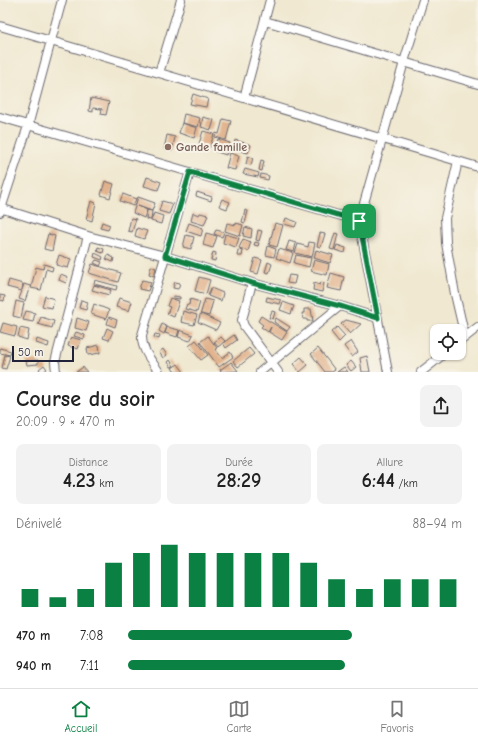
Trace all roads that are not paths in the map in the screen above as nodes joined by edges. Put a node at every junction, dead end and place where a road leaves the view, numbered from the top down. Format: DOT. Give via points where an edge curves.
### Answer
graph roads {
  1 [pos="62,0"];
  2 [pos="181,0"];
  3 [pos="270,0"];
  4 [pos="424,0"];
  5 [pos="265,22"];
  6 [pos="0,26"];
  7 [pos="51,41"];
  8 [pos="404,62"];
  9 [pos="159,73"];
  10 [pos="478,84"];
  11 [pos="244,98"];
  12 [pos="0,117"];
  13 [pos="28,126"];
  14 [pos="383,139"];
  15 [pos="458,161"];
  16 [pos="478,167"];
  17 [pos="190,172"];
  18 [pos="0,210"];
  19 [pos="359,221"];
  20 [pos="88,236"];
  21 [pos="165,256"];
  22 [pos="252,283"];
  23 [pos="340,306"];
  24 [pos="378,318"];
  25 [pos="460,324"];
  26 [pos="478,327"];
  27 [pos="466,337"];
  28 [pos="436,360"];
  29 [pos="272,363"];
  30 [pos="56,372"];
  31 [pos="159,372"];
  32 [pos="260,372"];
  33 [pos="278,372"];
  34 [pos="388,372"];
  35 [pos="421,372"];
  1 -- 7 [label="street"];
  2 -- 9 [label="street"];
  3 -- 5 [label="street"];
  4 -- 8 [label="street"];
  5 -- 8 [label="street"];
  5 -- 11 [label="street"];
  6 -- 7 [label="street"];
  7 -- 9 [label="street"];
  7 -- 13 [label="street"];
  8 -- 10 [label="street"];
  8 -- 14 [label="street"];
  9 -- 11 [label="street"];
  11 -- 14 [label="street"];
  12 -- 13 [label="street"];
  13 -- 17 [label="street"];
  13 -- 18 [label="street"];
  14 -- 15 [label="street"];
  14 -- 19 [label="street"];
  15 -- 16 [label="street"];
  15 -- 25 [label="street" via="445,218 446,243"];
  17 -- 19 [label="street"];
  17 -- 21 [label="street"];
  18 -- 20 [label="street"];
  19 -- 24 [label="street"];
  20 -- 21 [label="street"];
  20 -- 30 [label="street" via="55,362"];
  21 -- 22 [label="street"];
  21 -- 31 [label="street" via="141,341"];
  22 -- 23 [label="street"];
  22 -- 29 [label="street" via="243,322"];
  23 -- 24 [label="street"];
  23 -- 29 [label="street"];
  24 -- 34 [label="street"];
  26 -- 27 [label="street"];
  28 -- 35 [label="street"];
  29 -- 32 [label="street"];
  29 -- 33 [label="street"];
}
